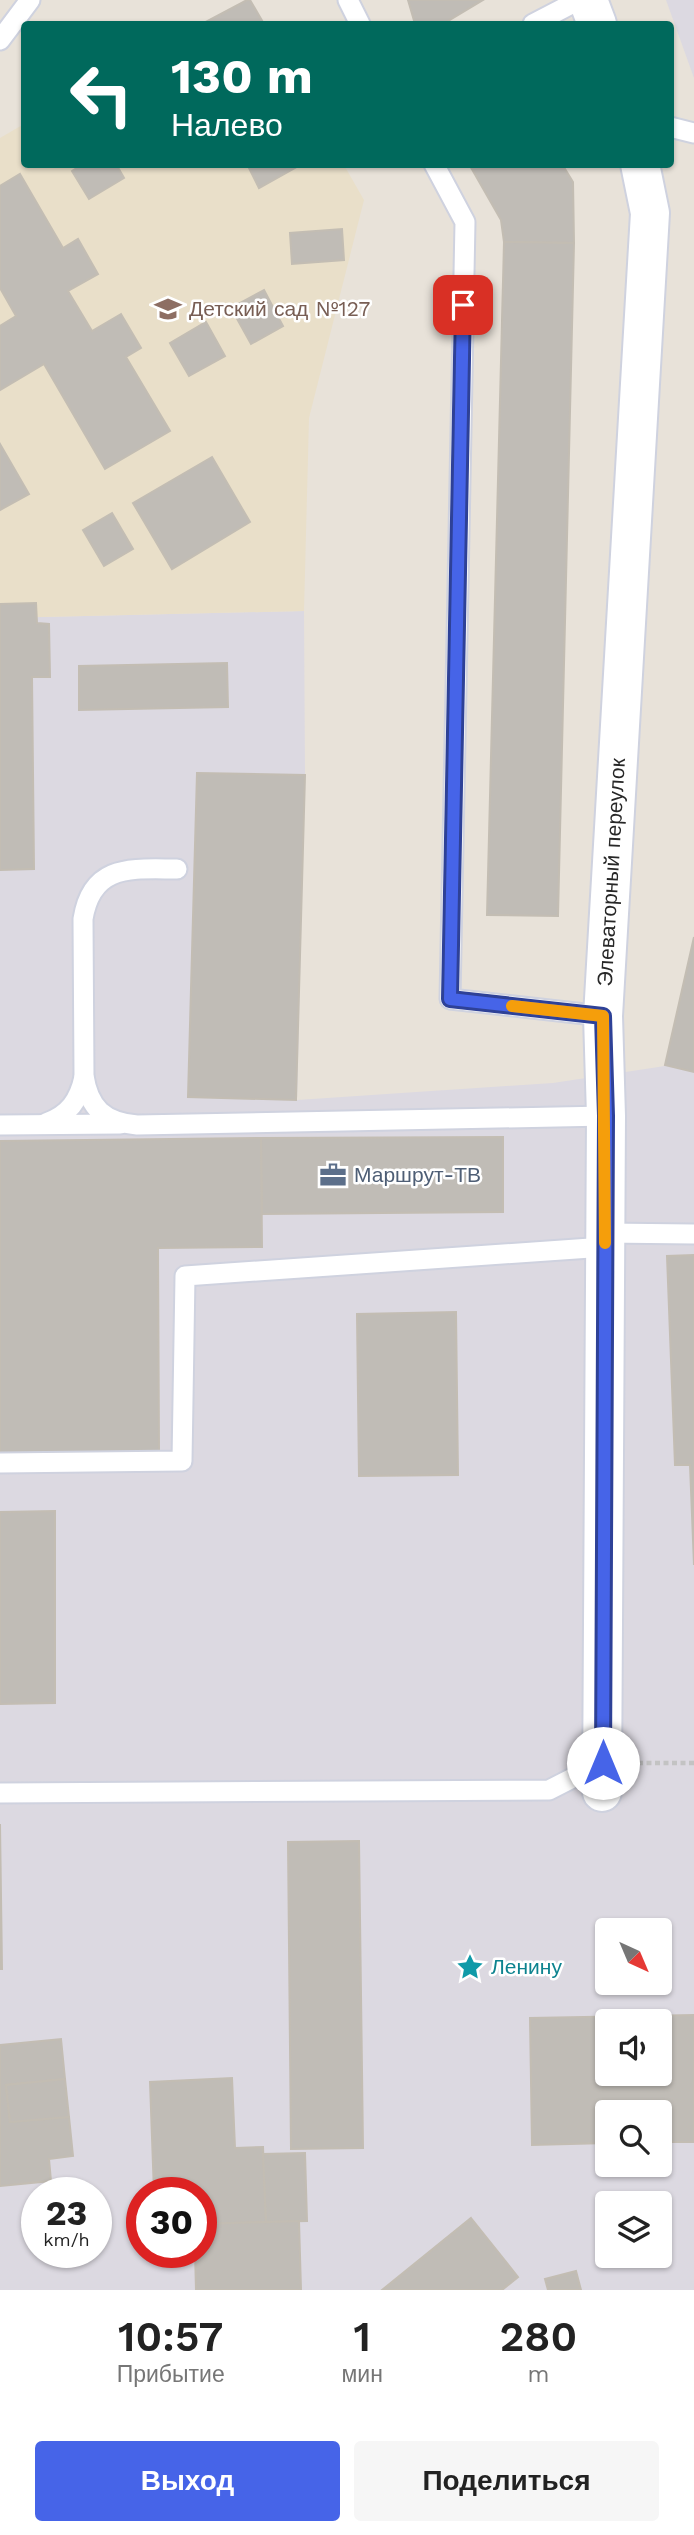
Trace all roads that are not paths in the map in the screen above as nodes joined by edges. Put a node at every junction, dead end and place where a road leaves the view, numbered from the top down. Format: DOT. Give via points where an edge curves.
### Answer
graph roads {
  1 [pos="30,0"];
  2 [pos="348,0"];
  3 [pos="579,0"];
  4 [pos="588,0"];
  5 [pos="358,21"];
  6 [pos="539,21"];
  7 [pos="596,21"];
  8 [pos="0,40"];
  9 [pos="674,128"];
  10 [pos="694,133"];
  11 [pos="436,168"];
  12 [pos="641,168"];
  13 [pos="177,869"];
  14 [pos="603,1016"];
  15 [pos="84,1076"];
  16 [pos="606,1116"];
  17 [pos="121,1124"];
  18 [pos="0,1125"];
  19 [pos="33,1125"];
  20 [pos="694,1234"];
  21 [pos="605,1240"];
  22 [pos="0,1462"];
  23 [pos="602,1777"];
  24 [pos="0,1793"];
  1 -- 8 [label="lane"];
  2 -- 5 [label="lane"];
  3 -- 6 [label="lane"];
  4 -- 7 [label="street"];
  9 -- 10 [label="lane"];
  11 -- 14 [label="lane" via="465,222 450,999"];
  12 -- 14 [label="street, Элеваторный переулок" via="650,213"];
  13 -- 15 [label="lane" via="121,870 106,876 85,902"];
  14 -- 16 [label="street, Элеваторный переулок"];
  15 -- 17 [label="lane" via="94,1106"];
  15 -- 19 [label="lane" via="81,1092 61,1117"];
  16 -- 17 [label="lane"];
  16 -- 21 [label="street, Элеваторный переулок"];
  17 -- 19 [label="lane"];
  18 -- 19 [label="lane"];
  20 -- 21 [label="lane"];
  21 -- 22 [label="lane" via="185,1276 182,1461"];
  21 -- 23 [label="street, Элеваторный переулок"];
  23 -- 24 [label="lane" via="549,1790"];
}
